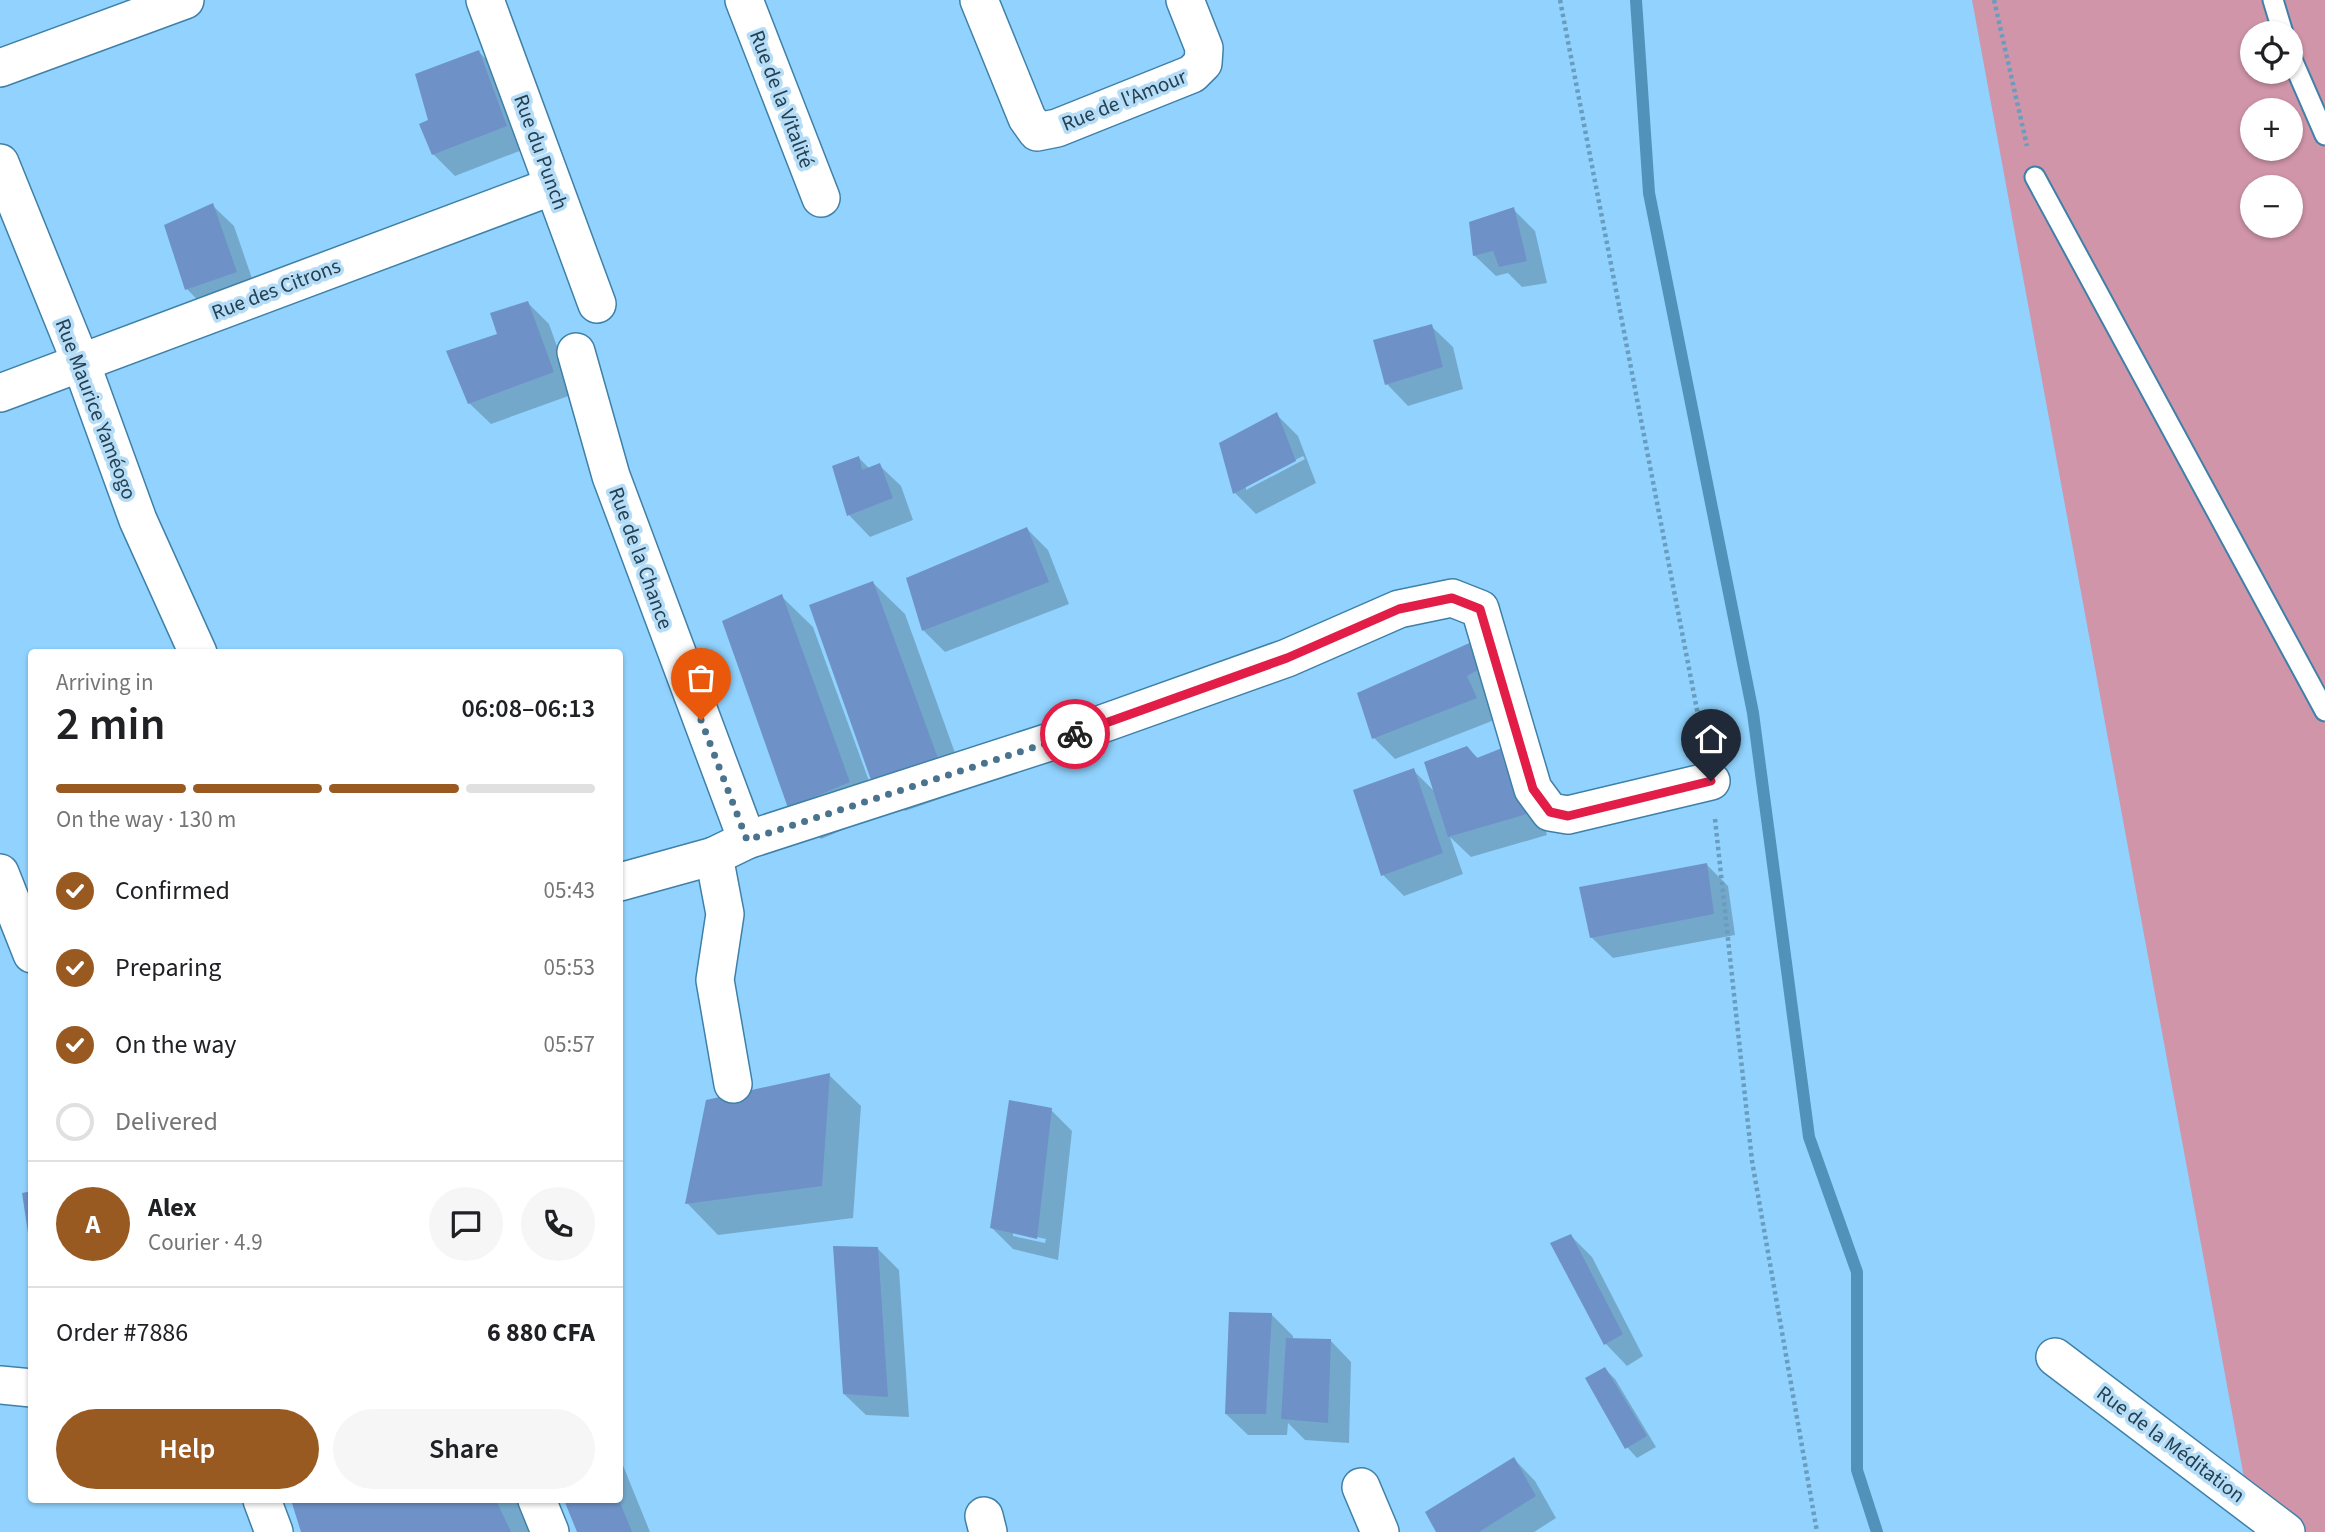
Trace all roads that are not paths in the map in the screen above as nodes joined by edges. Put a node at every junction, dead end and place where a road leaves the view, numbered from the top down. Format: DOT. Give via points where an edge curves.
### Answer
graph roads {
  1 [pos="185,0"];
  2 [pos="485,0"];
  3 [pos="744,0"];
  4 [pos="979,0"];
  5 [pos="1185,0"];
  6 [pos="2273,0"];
  7 [pos="2279,21"];
  8 [pos="0,68"];
  9 [pos="2303,84"];
  10 [pos="2325,135"];
  11 [pos="0,163"];
  12 [pos="2035,177"];
  13 [pos="553,186"];
  14 [pos="821,198"];
  15 [pos="597,304"];
  16 [pos="576,352"];
  17 [pos="81,363"];
  18 [pos="0,393"];
  19 [pos="196,649"];
  20 [pos="2325,711"];
  21 [pos="1711,781"];
  22 [pos="747,840"];
  23 [pos="714,856"];
  24 [pos="0,873"];
  25 [pos="623,881"];
  26 [pos="28,944"];
  27 [pos="733,1084"];
  28 [pos="2055,1357"];
  29 [pos="0,1385"];
  30 [pos="28,1388"];
  31 [pos="1361,1487"];
  32 [pos="263,1503"];
  33 [pos="538,1503"];
  34 [pos="274,1532"];
  35 [pos="550,1532"];
  36 [pos="1381,1532"];
  37 [pos="2286,1532"];
  1 -- 8 [label="street"];
  2 -- 13 [label="street, Rue du Punch"];
  3 -- 14 [label="street, Rue de la Vitalité"];
  4 -- 5 [label="street, Rue de l'Amour" via="1027,118 1037,132 1192,74 1203,63 1204,48"];
  6 -- 7 [label="lane"];
  9 -- 10 [label="lane"];
  11 -- 17 [label="street, Rue Maurice Yaméogo"];
  12 -- 20 [label="lane"];
  13 -- 15 [label="street, Rue du Punch"];
  13 -- 17 [label="street, Rue des Citrons"];
  16 -- 22 [label="street, Rue de la Chance" via="611,476"];
  17 -- 18 [label="street, Rue des Citrons"];
  17 -- 19 [label="street, Rue Maurice Yaméogo" via="138,520"];
  21 -- 22 [label="street" via="1568,816 1550,812 1533,789 1480,609 1452,598 1399,609 1287,658 1071,736"];
  22 -- 23 [label="street"];
  23 -- 25 [label="street"];
  23 -- 27 [label="street" via="725,914 715,980"];
  24 -- 26 [label="street"];
  28 -- 37 [label="street, Rue de la Méditation"];
  29 -- 30 [label="street"];
  31 -- 36 [label="street"];
  32 -- 34 [label="street"];
  33 -- 35 [label="street"];
}
